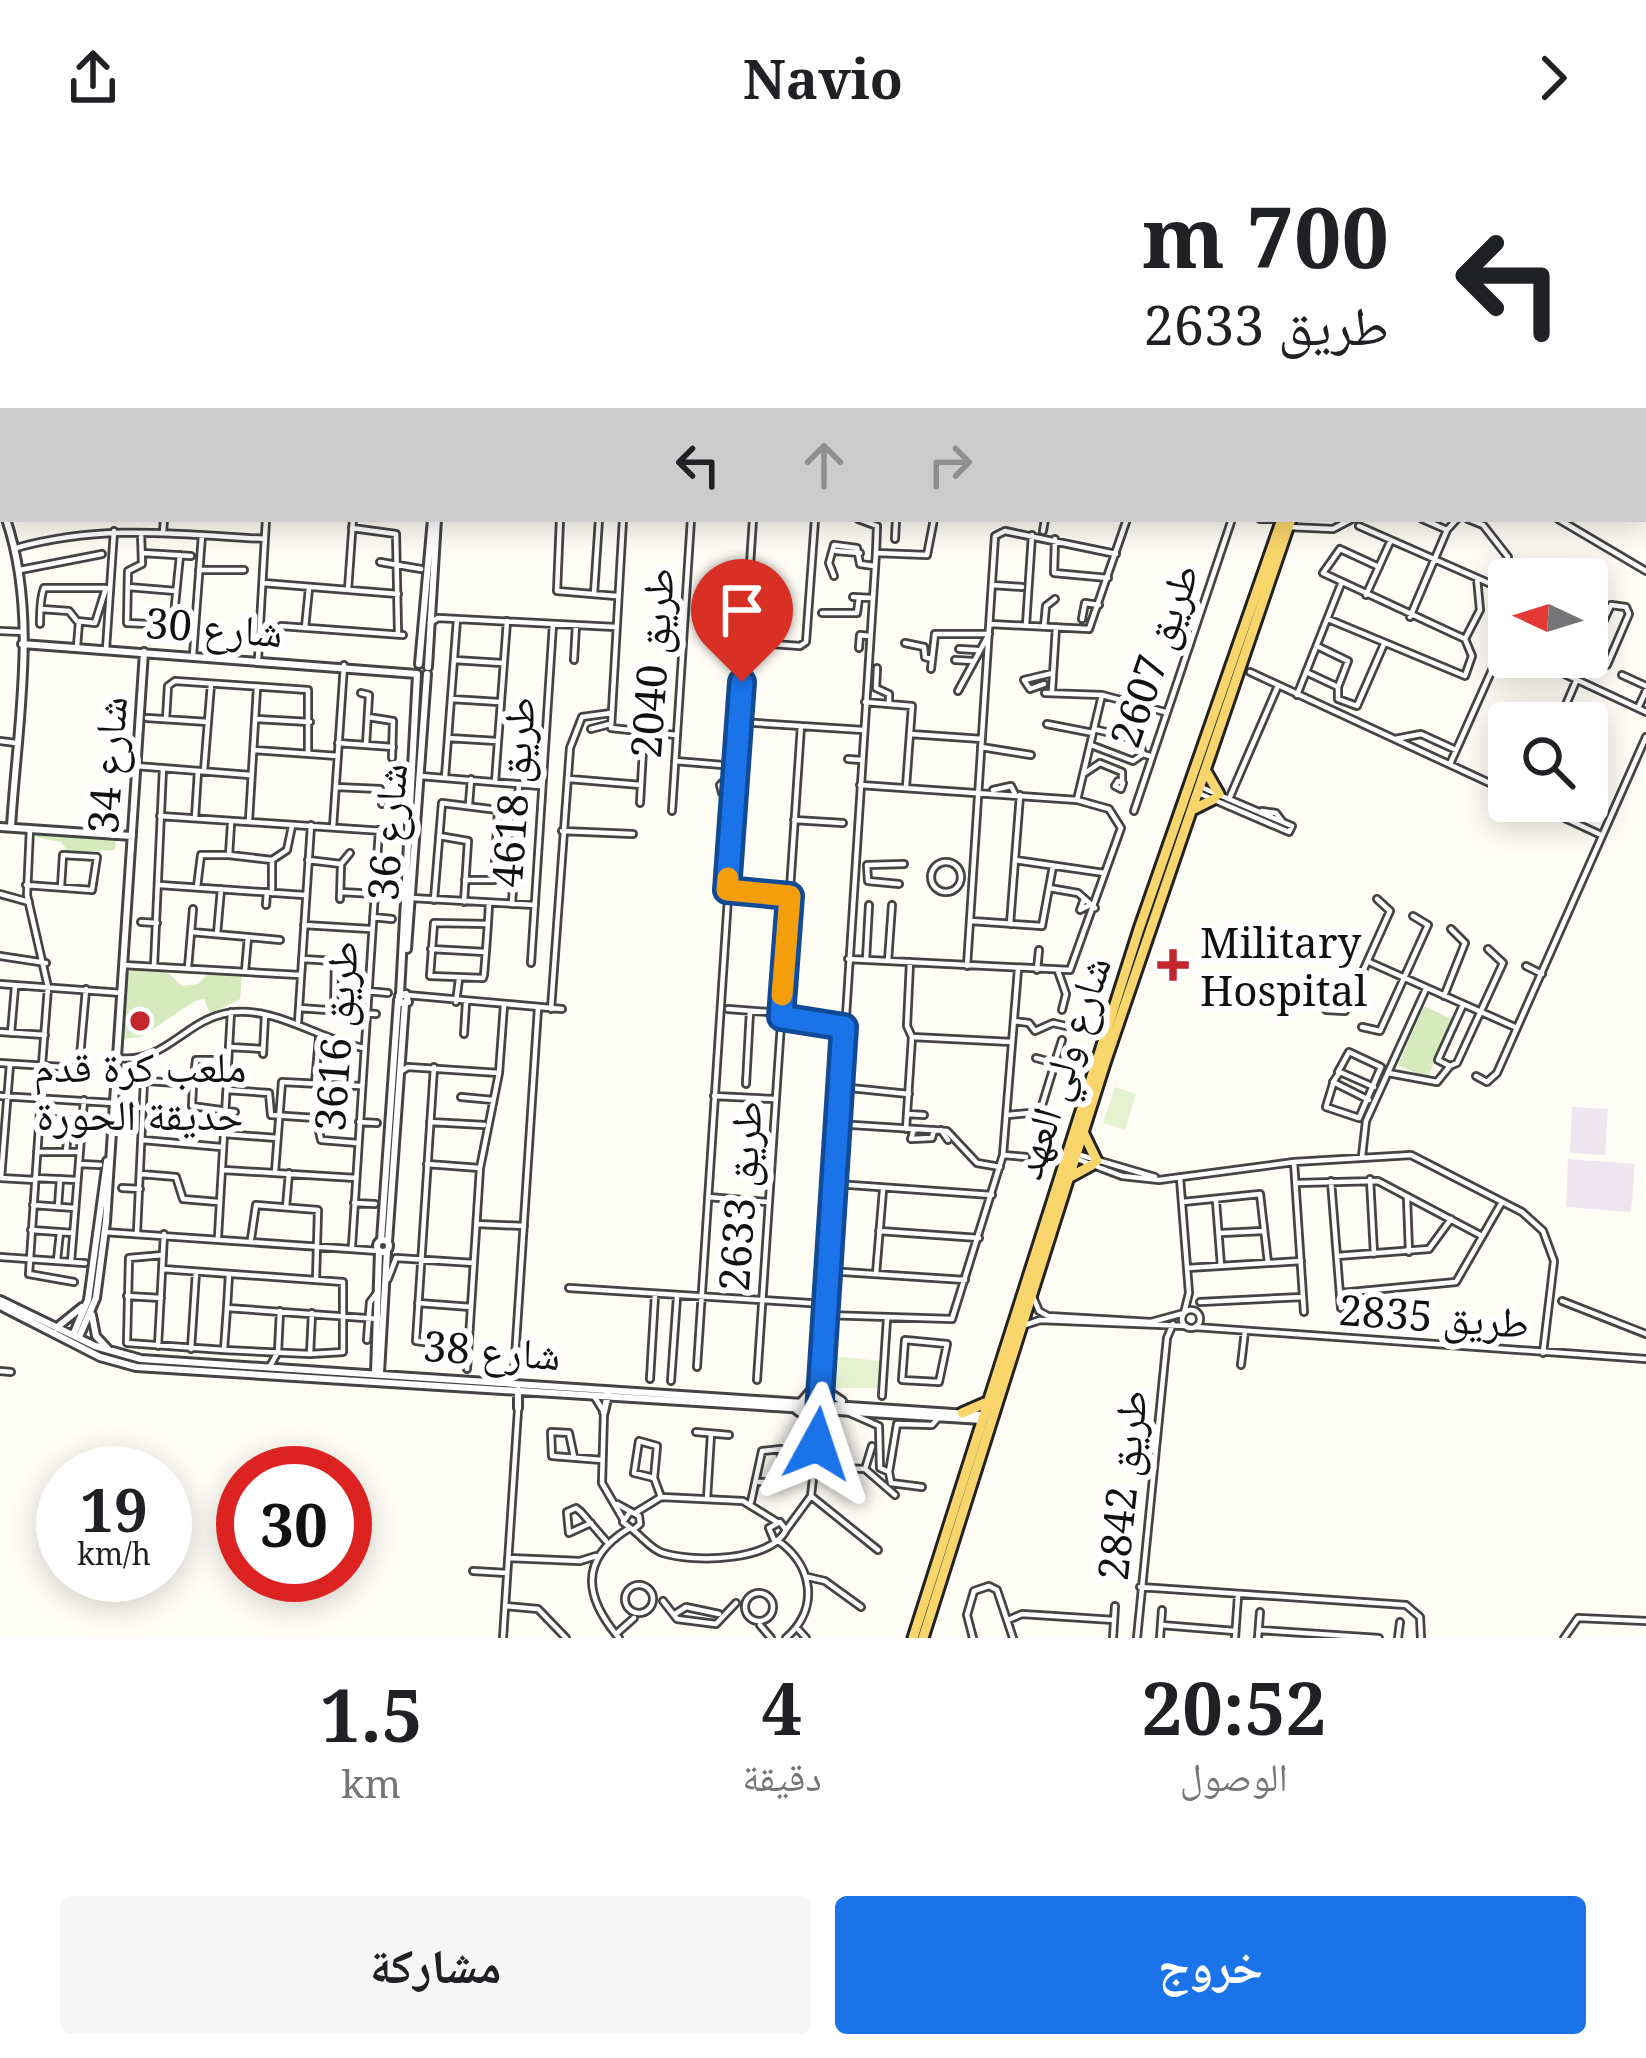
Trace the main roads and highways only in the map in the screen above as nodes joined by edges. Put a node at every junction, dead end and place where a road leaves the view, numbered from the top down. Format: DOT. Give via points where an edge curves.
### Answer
graph roads {
  1 [pos="1282,524"];
  2 [pos="1207,770"];
  3 [pos="1195,787"];
  4 [pos="1190,812"];
  5 [pos="1084,1131"];
  6 [pos="1071,1154"];
  7 [pos="1068,1180"];
  8 [pos="988,1399"];
  9 [pos="987,1418"];
  10 [pos="976,1437"];
  11 [pos="914,1638"];
  12 [pos="923,1638"];
  1 -- 2 [label="main road, شارع ولي العهد"];
  1 -- 3 [label="main road"];
  2 -- 3 [label="main road, شارع ولي العهد"];
  2 -- 4 [label="main road" via="1222,799"];
  3 -- 4 [label="main road, شارع ولي العهد"];
  3 -- 6 [label="main road, شارع ولي العهد"];
  4 -- 5 [label="main road, شارع ولي العهد"];
  5 -- 6 [label="main road, شارع ولي العهد"];
  5 -- 7 [label="main road" via="1095,1163"];
  6 -- 7 [label="main road, شارع ولي العهد"];
  6 -- 8 [label="main road, شارع ولي العهد"];
  7 -- 9 [label="main road, شارع ولي العهد"];
  8 -- 9 [label="main road, شارع ولي العهد"];
  8 -- 10 [label="main road" via="962,1416"];
  9 -- 10 [label="main road, شارع ولي العهد"];
  9 -- 12 [label="main road, شارع ولي العهد"];
  10 -- 11 [label="main road, شارع ولي العهد"];
}
